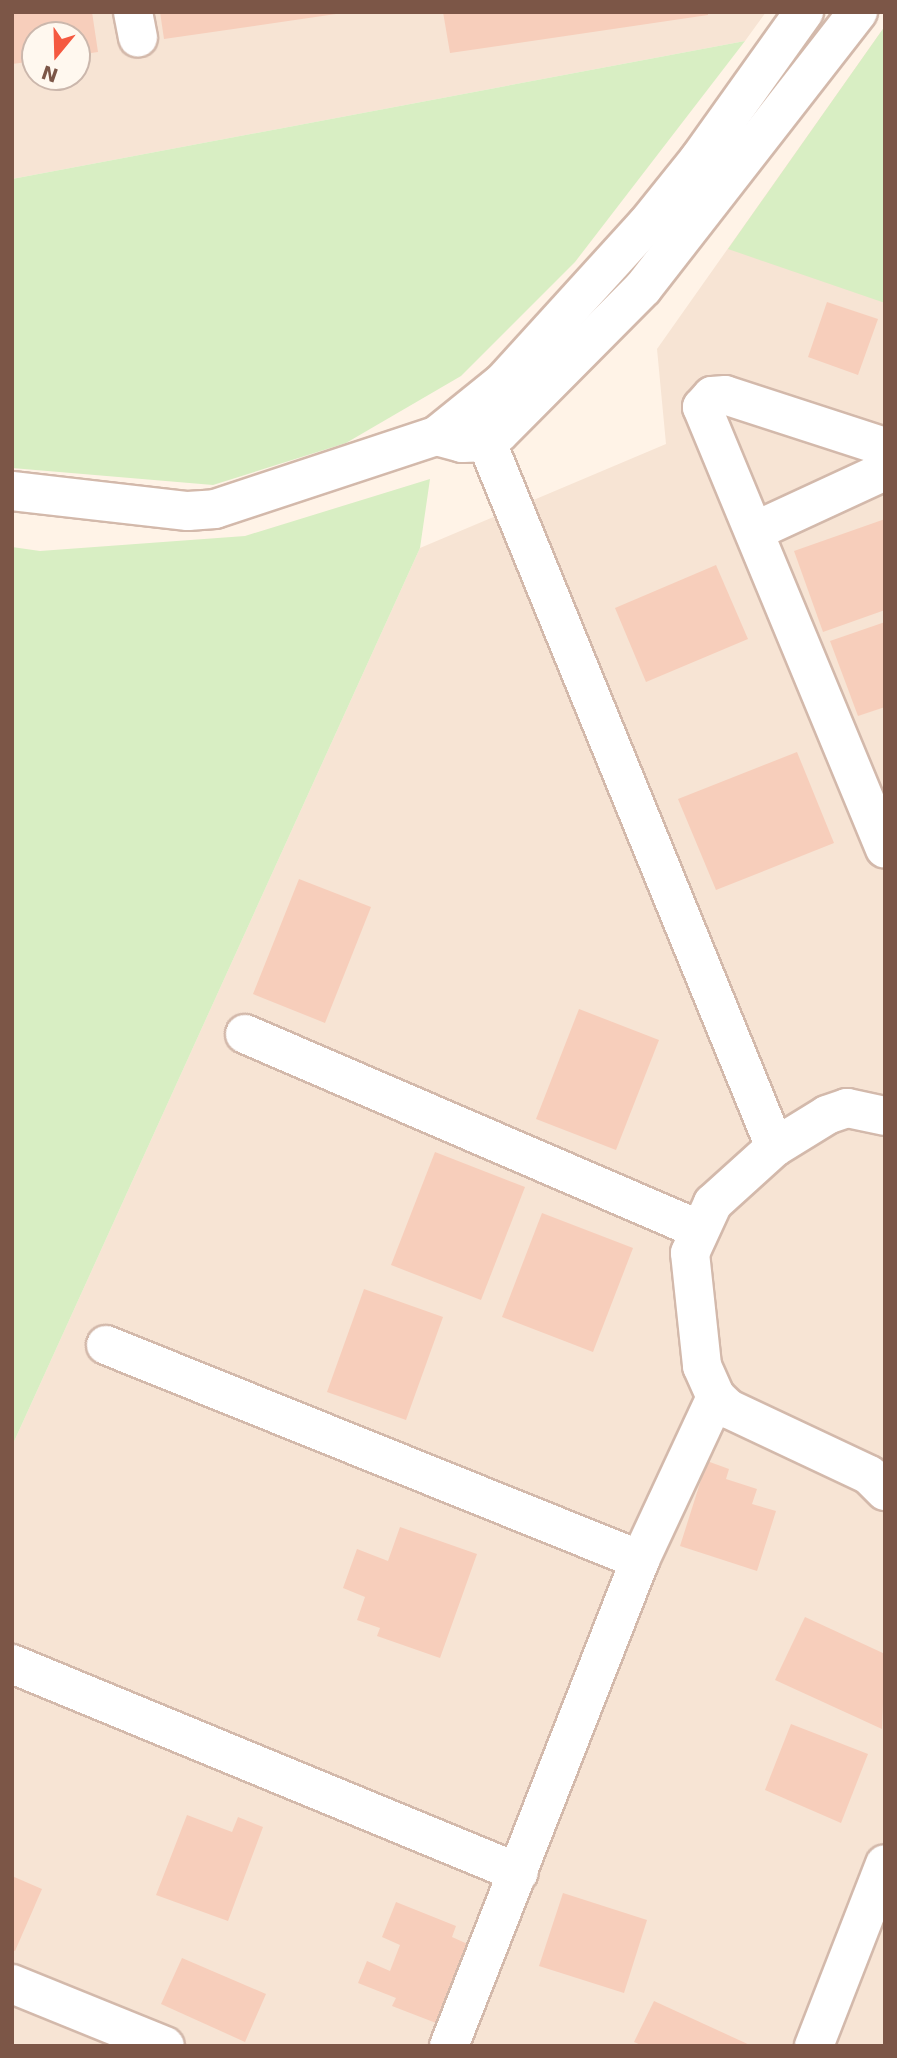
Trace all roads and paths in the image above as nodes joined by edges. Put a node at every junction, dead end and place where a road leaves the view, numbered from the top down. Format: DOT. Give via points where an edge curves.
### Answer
graph roads {
  1 [pos="804,12"];
  2 [pos="858,12"];
  3 [pos="479,426"];
  4 [pos="885,447"];
  5 [pos="885,471"];
  6 [pos="12,491"];
  7 [pos="755,531"];
  8 [pos="885,849"];
  9 [pos="245,1034"];
  10 [pos="885,1116"];
  11 [pos="775,1146"];
  12 [pos="698,1229"];
  13 [pos="106,1345"];
  14 [pos="716,1397"];
  15 [pos="885,1491"];
  16 [pos="639,1560"];
  17 [pos="12,1664"];
  18 [pos="885,1864"];
  19 [pos="519,1873"];
  20 [pos="12,1984"];
  21 [pos="165,2046"];
  22 [pos="449,2046"];
  23 [pos="814,2046"];
  1 -- 3 [label="street" via="665,201 512,373"];
  2 -- 3 [label="street" via="643,288 499,433"];
  3 -- 6 [label="street" via="215,509 188,511"];
  3 -- 11 [label="street"];
  4 -- 7 [label="street" via="725,395 712,396 702,414"];
  5 -- 7 [label="street"];
  7 -- 8 [label="street"];
  9 -- 12 [label="street"];
  10 -- 11 [label="street" via="847,1108"];
  11 -- 12 [label="street" via="734,1180"];
  12 -- 14 [label="street" via="690,1253 702,1366"];
  13 -- 16 [label="street"];
  14 -- 15 [label="street" via="729,1409 869,1475"];
  14 -- 16 [label="street"];
  16 -- 19 [label="street"];
  17 -- 19 [label="street"];
  18 -- 23 [label="street"];
  19 -- 22 [label="street"];
  20 -- 21 [label="street"];
}
